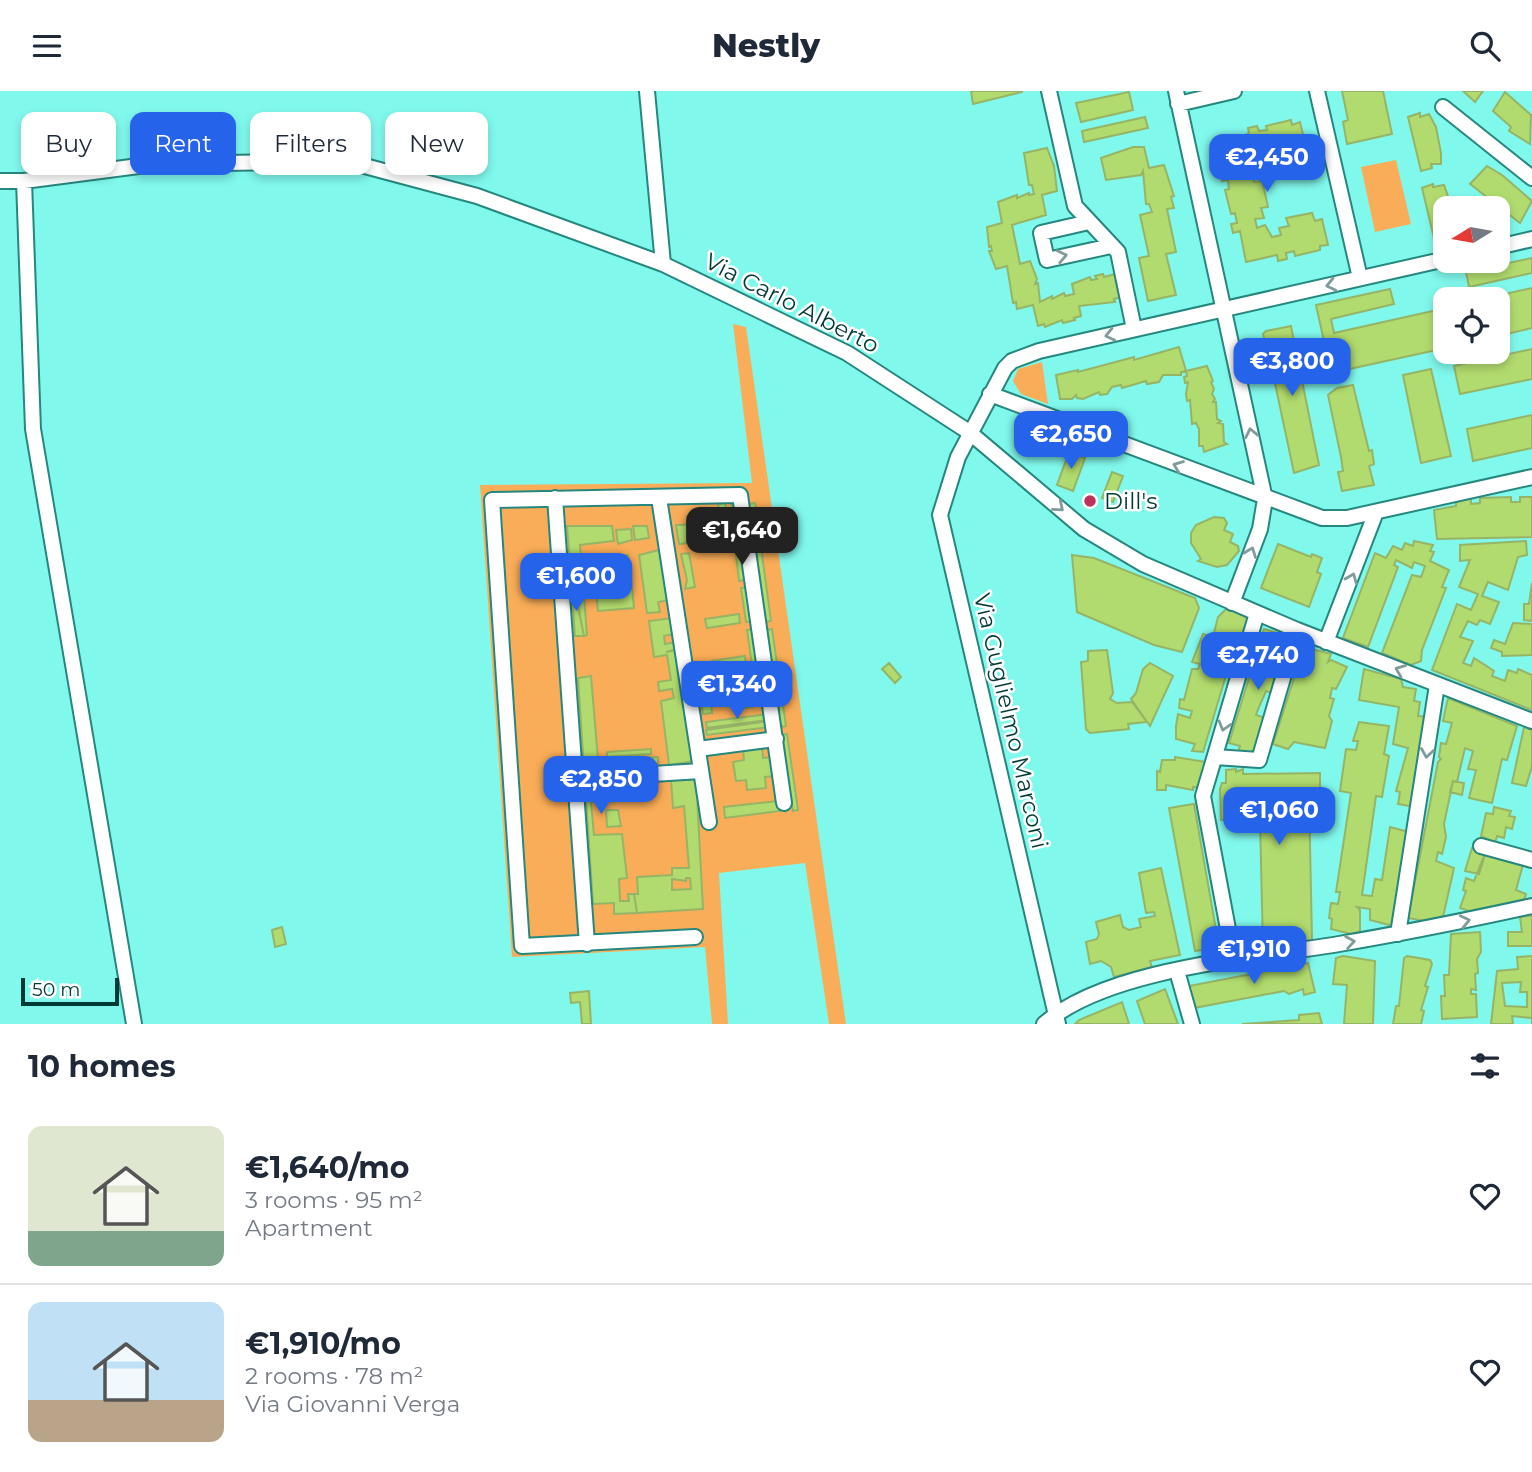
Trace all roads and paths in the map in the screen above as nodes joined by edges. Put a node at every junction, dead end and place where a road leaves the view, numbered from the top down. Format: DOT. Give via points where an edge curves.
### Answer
graph roads {
  1 [pos="647,91"];
  2 [pos="1048,91"];
  3 [pos="1234,91"];
  4 [pos="1317,91"];
  5 [pos="1177,97"];
  6 [pos="1443,107"];
  7 [pos="1532,178"];
  8 [pos="0,181"];
  9 [pos="24,181"];
  10 [pos="1089,222"];
  11 [pos="1532,239"];
  12 [pos="1510,244"];
  13 [pos="1111,246"];
  14 [pos="1433,262"];
  15 [pos="663,264"];
  16 [pos="1360,278"];
  17 [pos="1224,309"];
  18 [pos="1134,329"];
  19 [pos="990,394"];
  20 [pos="970,432"];
  21 [pos="1532,477"];
  22 [pos="555,498"];
  23 [pos="659,498"];
  24 [pos="1265,499"];
  25 [pos="1376,512"];
  26 [pos="1232,603"];
  27 [pos="1257,613"];
  28 [pos="1297,630"];
  29 [pos="1326,642"];
  30 [pos="1437,685"];
  31 [pos="1532,721"];
  32 [pos="776,739"];
  33 [pos="698,749"];
  34 [pos="1214,757"];
  35 [pos="701,771"];
  36 [pos="604,777"];
  37 [pos="784,803"];
  38 [pos="709,822"];
  39 [pos="1481,846"];
  40 [pos="1532,860"];
  41 [pos="1532,906"];
  42 [pos="1398,934"];
  43 [pos="695,937"];
  44 [pos="587,944"];
  45 [pos="1234,961"];
  46 [pos="1177,971"];
  47 [pos="1057,1019"];
  48 [pos="134,1024"];
  49 [pos="1044,1024"];
  50 [pos="1192,1024"];
  1 -- 15 [label="street"];
  2 -- 10 [label="street" via="1075,206"];
  3 -- 5 [label="street"];
  4 -- 16 [label="street"];
  5 -- 17 [label="street"];
  6 -- 7 [label="street"];
  8 -- 9 [label="street, Via Carlo Alberto"];
  9 -- 15 [label="street, Via Carlo Alberto" via="154,164 345,161 477,196"];
  9 -- 48 [label="street" via="33,429"];
  10 -- 13 [label="street"];
  10 -- 13 [label="street, one-way" via="1041,233 1047,260"];
  11 -- 12 [label="street"];
  13 -- 18 [label="street" via="1118,251"];
  14 -- 16 [label="street, Via Guglielmo Marconi"];
  15 -- 20 [label="street, Via Carlo Alberto" via="847,353"];
  16 -- 17 [label="street, Via Guglielmo Marconi, one-way"];
  17 -- 18 [label="street, Via Guglielmo Marconi"];
  24 -- 17 [label="street, one-way"];
  18 -- 19 [label="street, Via Guglielmo Marconi, one-way" via="1012,361"];
  19 -- 20 [label="street, Via Guglielmo Marconi"];
  24 -- 19 [label="street, one-way"];
  20 -- 26 [label="street, Via Carlo Alberto, one-way" via="1084,529 1143,563"];
  20 -- 47 [label="street, Via Guglielmo Marconi" via="940,515"];
  21 -- 25 [label="street"];
  22 -- 23 [label="street"];
  22 -- 44 [label="street"];
  22 -- 44 [label="street" via="492,500 522,946"];
  23 -- 32 [label="street" via="740,495"];
  23 -- 33 [label="street"];
  24 -- 25 [label="street" via="1322,518"];
  26 -- 24 [label="street, one-way" via="1260,529"];
  29 -- 25 [label="street, one-way"];
  26 -- 27 [label="street, Via Carlo Alberto"];
  27 -- 28 [label="street, Via Carlo Alberto"];
  27 -- 34 [label="street, one-way"];
  28 -- 29 [label="street, Via Carlo Alberto"];
  28 -- 34 [label="street" via="1259,760"];
  30 -- 29 [label="street, Via Carlo Alberto, one-way"];
  30 -- 31 [label="street, Via Carlo Alberto"];
  30 -- 42 [label="street, one-way"];
  32 -- 33 [label="street"];
  32 -- 37 [label="street"];
  33 -- 35 [label="street"];
  34 -- 45 [label="street" via="1203,796"];
  35 -- 36 [label="street"];
  35 -- 38 [label="street"];
  39 -- 40 [label="street"];
  42 -- 41 [label="street, one-way"];
  45 -- 42 [label="street, one-way"];
  43 -- 44 [label="street"];
  45 -- 46 [label="street"];
  46 -- 47 [label="street" via="1071,1003"];
  46 -- 50 [label="street"];
  47 -- 49 [label="street"];
}
